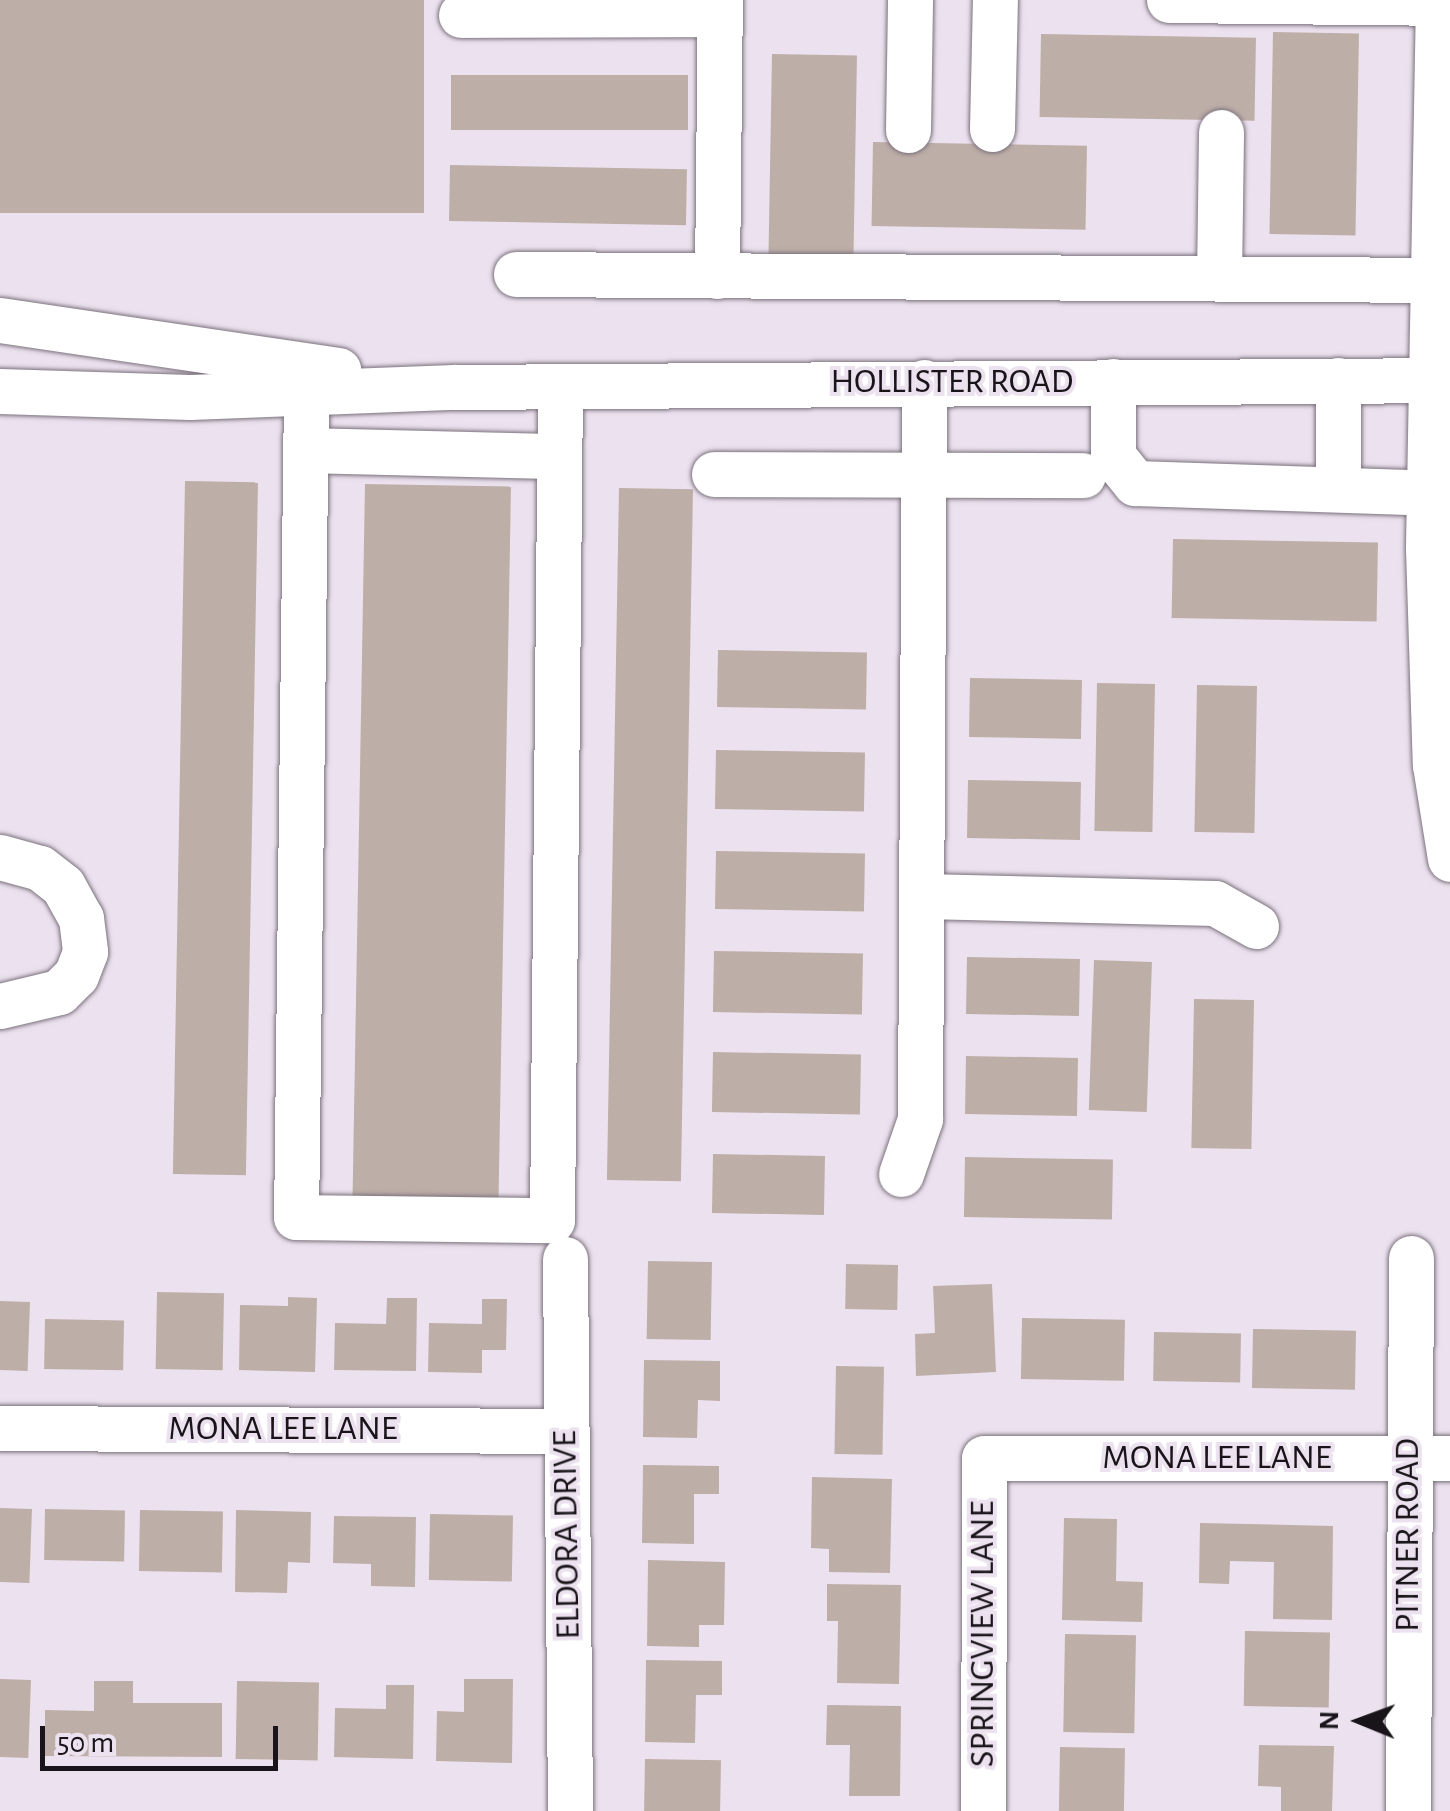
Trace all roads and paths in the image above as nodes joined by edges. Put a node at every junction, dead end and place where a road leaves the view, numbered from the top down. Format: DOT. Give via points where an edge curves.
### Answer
graph roads {
  1 [pos="910,0"];
  2 [pos="994,0"];
  3 [pos="1169,0"];
  4 [pos="1212,0"];
  5 [pos="1391,1"];
  6 [pos="1442,2"];
  7 [pos="720,7"];
  8 [pos="462,15"];
  9 [pos="908,130"];
  10 [pos="992,130"];
  11 [pos="1220,132"];
  12 [pos="516,274"];
  13 [pos="717,276"];
  14 [pos="1219,278"];
  15 [pos="1442,280"];
  16 [pos="0,320"];
  17 [pos="61,326"];
  18 [pos="1338,380"];
  19 [pos="1442,380"];
  20 [pos="1113,381"];
  21 [pos="924,382"];
  22 [pos="560,386"];
  23 [pos="454,387"];
  24 [pos="0,392"];
  25 [pos="306,392"];
  26 [pos="54,393"];
  27 [pos="306,450"];
  28 [pos="559,456"];
  29 [pos="714,474"];
  30 [pos="924,474"];
  31 [pos="1083,475"];
  32 [pos="1338,489"];
  33 [pos="1430,493"];
  34 [pos="0,857"];
  35 [pos="1450,859"];
  36 [pos="924,896"];
  37 [pos="1256,926"];
  38 [pos="0,1006"];
  39 [pos="900,1174"];
  40 [pos="1411,1258"];
  41 [pos="565,1259"];
  42 [pos="0,1428"];
  43 [pos="566,1431"];
  44 [pos="984,1458"];
  45 [pos="1429,1458"];
  46 [pos="570,1811"];
  47 [pos="983,1811"];
  48 [pos="1408,1811"];
  1 -- 9 [label="street"];
  2 -- 10 [label="street"];
  3 -- 4 [label="street"];
  4 -- 5 [label="street"];
  5 -- 6 [label="street"];
  6 -- 15 [label="street"];
  7 -- 8 [label="street"];
  7 -- 13 [label="street"];
  11 -- 14 [label="street"];
  12 -- 13 [label="street"];
  13 -- 14 [label="street"];
  14 -- 15 [label="street"];
  15 -- 19 [label="street"];
  16 -- 17 [label="street, HOLLISTER ROAD"];
  17 -- 23 [label="street, HOLLISTER ROAD"];
  17 -- 26 [label="street"];
  18 -- 19 [label="street, HOLLISTER ROAD"];
  18 -- 20 [label="street, HOLLISTER ROAD"];
  18 -- 32 [label="street"];
  19 -- 33 [label="street"];
  20 -- 21 [label="street, HOLLISTER ROAD"];
  20 -- 32 [label="street" via="1112,456 1135,483"];
  21 -- 22 [label="street, HOLLISTER ROAD"];
  21 -- 30 [label="street"];
  22 -- 23 [label="street, HOLLISTER ROAD"];
  22 -- 28 [label="street"];
  23 -- 25 [label="street, HOLLISTER ROAD"];
  24 -- 26 [label="street, HOLLISTER ROAD"];
  25 -- 26 [label="street, HOLLISTER ROAD"];
  25 -- 27 [label="street"];
  27 -- 28 [label="street"];
  27 -- 28 [label="street" via="296,1217 552,1220"];
  29 -- 30 [label="street"];
  30 -- 31 [label="street"];
  30 -- 36 [label="street"];
  32 -- 33 [label="street"];
  33 -- 35 [label="street" via="1435,765"];
  34 -- 38 [label="street" via="40,868 62,886 82,918 85,952 76,975 58,992"];
  36 -- 37 [label="street" via="1216,903"];
  36 -- 39 [label="street" via="920,1119"];
  40 -- 45 [label="street, PITNER ROAD"];
  41 -- 43 [label="street, ELDORA DRIVE"];
  42 -- 43 [label="street, MONA LEE LANE"];
  43 -- 46 [label="street, ELDORA DRIVE"];
  44 -- 45 [label="street, MONA LEE LANE"];
  44 -- 47 [label="street, SPRINGVIEW LANE"];
  45 -- 48 [label="street, PITNER ROAD"];
}
